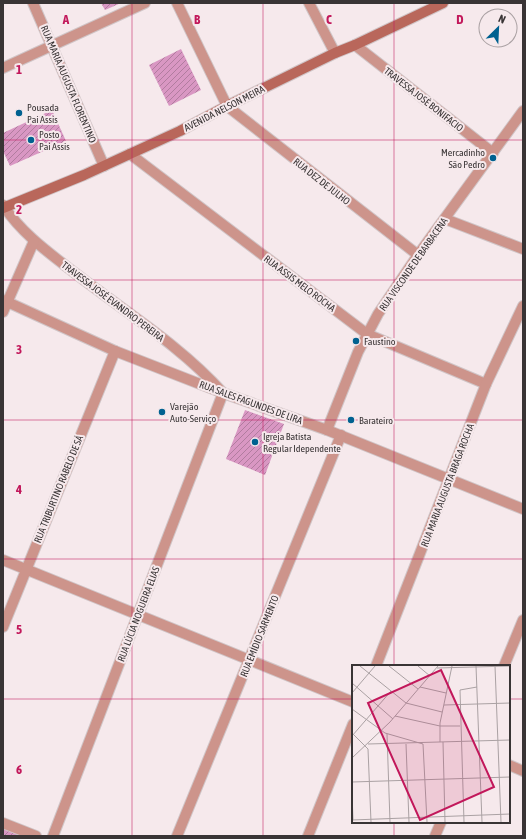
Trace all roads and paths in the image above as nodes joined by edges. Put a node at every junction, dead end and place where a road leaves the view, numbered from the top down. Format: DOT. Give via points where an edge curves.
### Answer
graph roads {
  1 [pos="33,3"];
  2 [pos="145,3"];
  3 [pos="177,3"];
  4 [pos="309,3"];
  5 [pos="442,3"];
  6 [pos="52,45"];
  7 [pos="355,45"];
  8 [pos="335,53"];
  9 [pos="3,68"];
  10 [pos="226,106"];
  11 [pos="523,111"];
  12 [pos="493,153"];
  13 [pos="130,154"];
  14 [pos="104,166"];
  15 [pos="4,206"];
  16 [pos="444,219"];
  17 [pos="34,241"];
  18 [pos="523,249"];
  19 [pos="418,255"];
  20 [pos="5,301"];
  21 [pos="523,306"];
  22 [pos="3,312"];
  23 [pos="367,334"];
  24 [pos="115,351"];
  25 [pos="486,384"];
  26 [pos="223,393"];
  27 [pos="327,430"];
  28 [pos="341,435"];
  29 [pos="450,480"];
  30 [pos="523,509"];
  31 [pos="3,560"];
  32 [pos="26,569"];
  33 [pos="138,614"];
  34 [pos="523,620"];
  35 [pos="3,627"];
  36 [pos="250,660"];
  37 [pos="376,665"];
  38 [pos="504,665"];
  39 [pos="352,702"];
  40 [pos="352,726"];
  41 [pos="510,765"];
  42 [pos="523,771"];
  43 [pos="3,823"];
  44 [pos="441,823"];
  45 [pos="36,836"];
  46 [pos="53,836"];
  47 [pos="177,836"];
  48 [pos="308,836"];
  49 [pos="435,836"];
  1 -- 6 [label="street, RUA MARIA AUGUSTA FLORENTINO"];
  2 -- 6 [label="street"];
  3 -- 10 [label="street"];
  4 -- 8 [label="street"];
  5 -- 7 [label="main road, AVENIDA NELSON MEIRA"];
  6 -- 9 [label="street"];
  6 -- 14 [label="street, RUA MARIA AUGUSTA FLORENTINO"];
  7 -- 8 [label="main road, AVENIDA NELSON MEIRA"];
  7 -- 12 [label="street, TRAVESSA JOSÉ BONIFACIO"];
  8 -- 10 [label="main road, AVENIDA NELSON MEIRA"];
  10 -- 13 [label="main road, AVENIDA NELSON MEIRA"];
  10 -- 19 [label="street, RUA DEZ DE JULHO"];
  11 -- 12 [label="street, RUA VISCONDE DE BARBACENA"];
  12 -- 16 [label="street, RUA VISCONDE DE BARBACENA"];
  13 -- 14 [label="main road, AVENIDA NELSON MEIRA"];
  13 -- 23 [label="street, RUA ASSIS MELO ROCHA"];
  14 -- 15 [label="main road, AVENIDA NELSON MEIRA"];
  15 -- 17 [label="street, TRAVESSA JOSÉ EVANDRO PEREIRA"];
  16 -- 18 [label="street"];
  16 -- 19 [label="street, RUA VISCONDE DE BARBACENA"];
  17 -- 20 [label="street"];
  17 -- 26 [label="street, TRAVESSA JOSÉ EVANDRO PEREIRA" via="179,350"];
  19 -- 23 [label="street, RUA VISCONDE DE BARBACENA"];
  20 -- 22 [label="street"];
  20 -- 24 [label="street, RUA SALES FAGUNDES DE LIRA"];
  21 -- 25 [label="street, RUA MARIA AUGUSTA BRAGA ROCHA"];
  23 -- 25 [label="street, RUA ASSIS MELO ROCHA"];
  23 -- 27 [label="street, RUA VISCONDE DE BARBACENA"];
  24 -- 26 [label="street, RUA SALES FAGUNDES DE LIRA"];
  24 -- 32 [label="street, RUA TRIBURTINO RABELO DE SÁ"];
  25 -- 29 [label="street, RUA MARIA AUGUSTA BRAGA ROCHA"];
  26 -- 27 [label="street, RUA SALES FAGUNDES DE LIRA"];
  26 -- 33 [label="street, RUA LÚCIA NOGUEIRA ELIAS"];
  27 -- 28 [label="street, RUA SALES FAGUNDES DE LIRA"];
  28 -- 29 [label="street, RUA SALES FAGUNDES DE LIRA"];
  28 -- 36 [label="street, RUA EMÍDIO SARMENTO"];
  29 -- 30 [label="street, RUA SALES FAGUNDES DE LIRA"];
  29 -- 37 [label="street, RUA MARIA AUGUSTA BRAGA ROCHA"];
  31 -- 32 [label="street"];
  32 -- 33 [label="street"];
  32 -- 35 [label="street, RUA TRIBURTINO RABELO DE SÁ"];
  33 -- 36 [label="street"];
  33 -- 46 [label="street, RUA LÚCIA NOGUEIRA ELIAS"];
  34 -- 38 [label="street"];
  36 -- 39 [label="street"];
  36 -- 47 [label="street, RUA EMÍDIO SARMENTO"];
  40 -- 48 [label="street"];
  41 -- 42 [label="street"];
  43 -- 45 [label="street"];
  44 -- 49 [label="street"];
}
